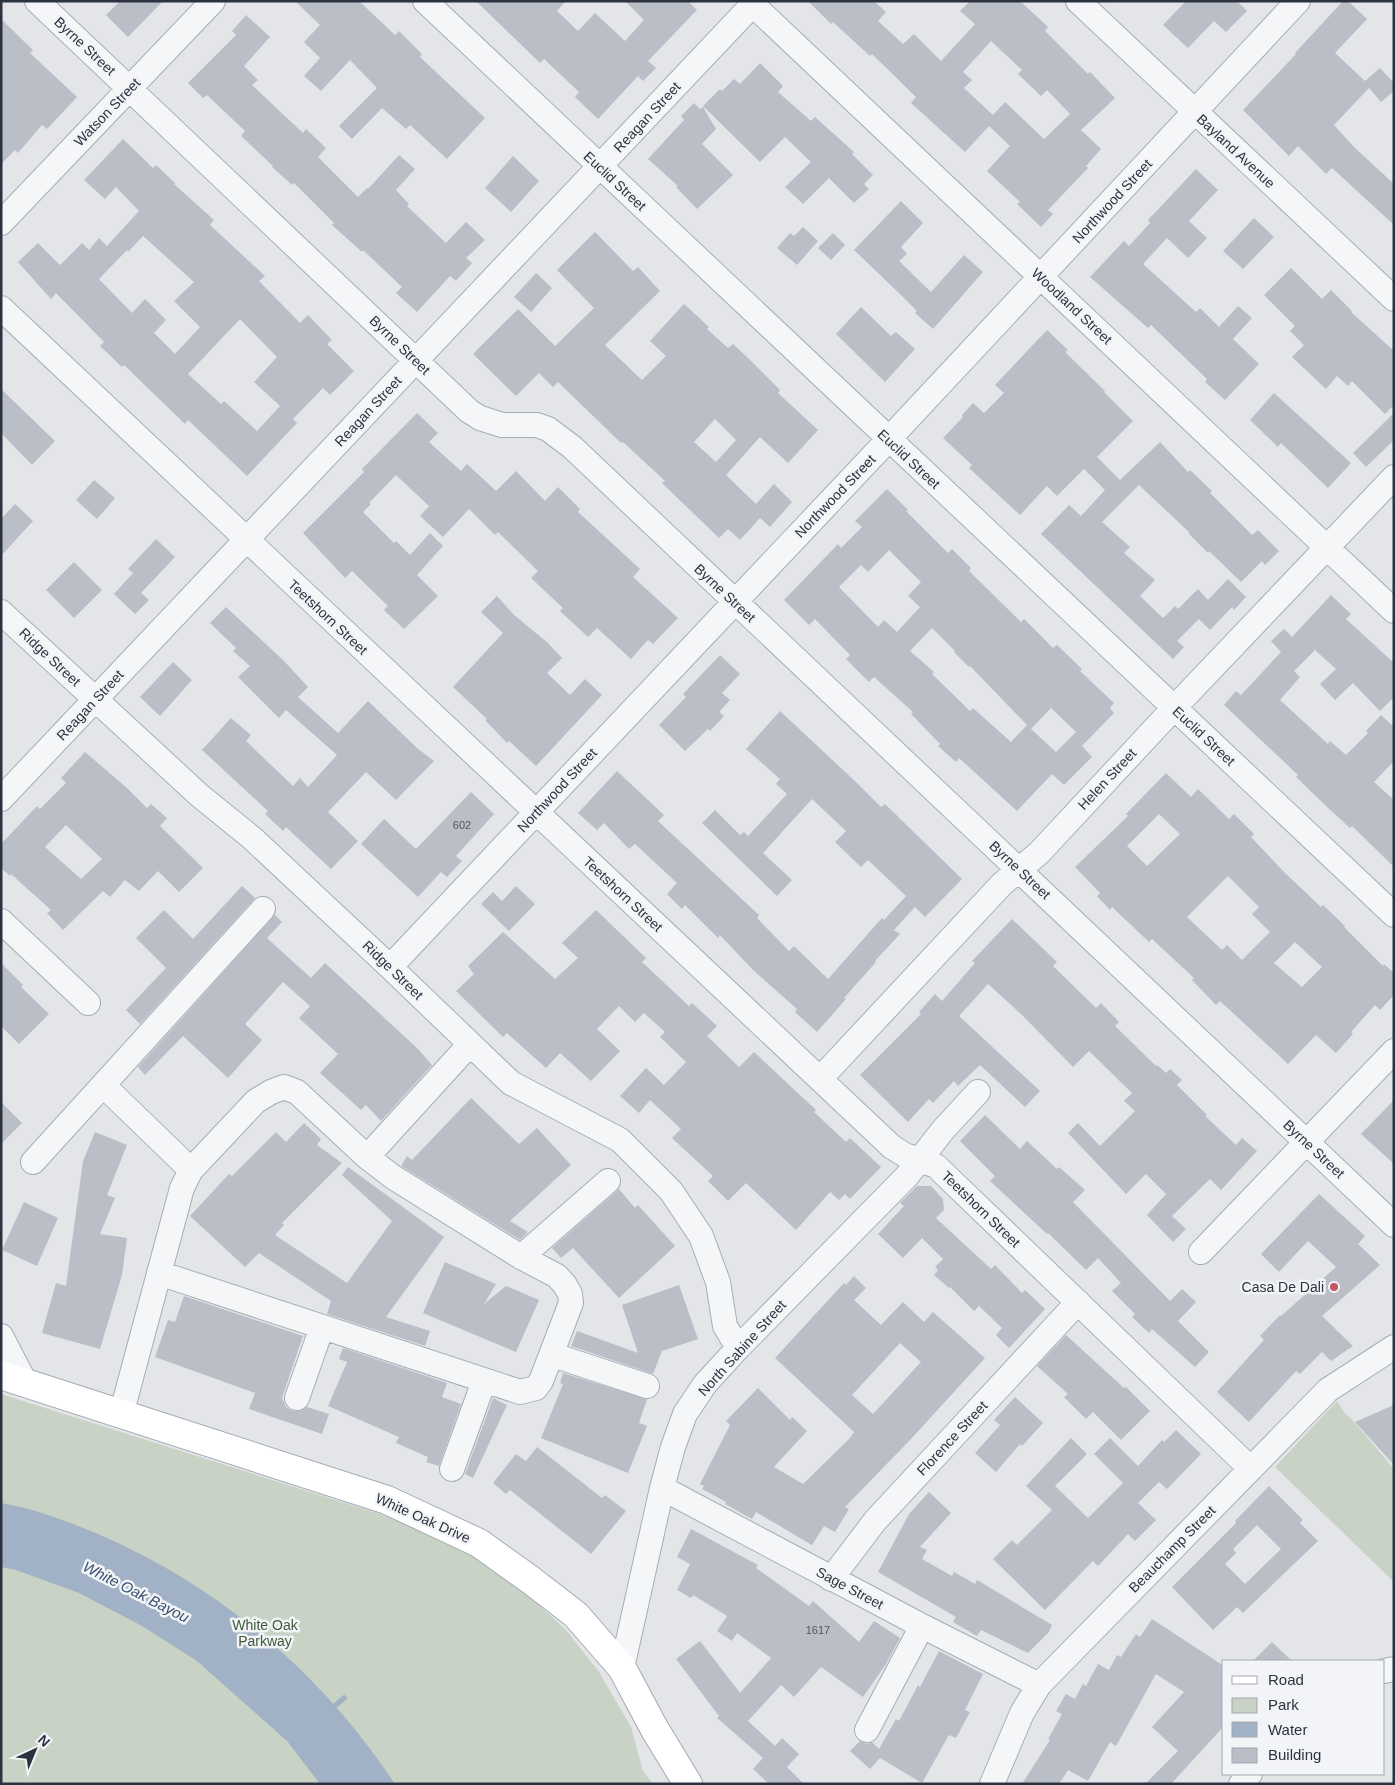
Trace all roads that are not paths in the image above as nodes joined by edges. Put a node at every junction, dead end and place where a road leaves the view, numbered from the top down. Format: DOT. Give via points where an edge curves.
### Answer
graph roads {
  1 [pos="37,1"];
  2 [pos="213,1"];
  3 [pos="425,1"];
  4 [pos="1078,1"];
  5 [pos="1298,1"];
  6 [pos="753,2"];
  7 [pos="130,88"];
  8 [pos="1195,112"];
  9 [pos="600,167"];
  10 [pos="1,223"];
  11 [pos="1041,277"];
  12 [pos="1394,299"];
  13 [pos="1,308"];
  14 [pos="416,361"];
  15 [pos="888,440"];
  16 [pos="1394,477"];
  17 [pos="246,540"];
  18 [pos="1327,548"];
  19 [pos="734,602"];
  20 [pos="1394,611"];
  21 [pos="1,612"];
  22 [pos="95,700"];
  23 [pos="1174,708"];
  24 [pos="1,799"];
  25 [pos="536,812"];
  26 [pos="1020,870"];
  27 [pos="263,909"];
  28 [pos="1394,916"];
  29 [pos="1,921"];
  30 [pos="390,966"];
  31 [pos="88,1003"];
  32 [pos="470,1044"];
  33 [pos="1394,1051"];
  34 [pos="820,1079"];
  35 [pos="103,1085"];
  36 [pos="978,1092"];
  37 [pos="1306,1142"];
  38 [pos="367,1157"];
  39 [pos="920,1160"];
  40 [pos="33,1162"];
  41 [pos="191,1170"];
  42 [pos="608,1181"];
  43 [pos="1394,1225"];
  44 [pos="1200,1252"];
  45 [pos="521,1256"];
  46 [pos="159,1272"];
  47 [pos="1078,1302"];
  48 [pos="322,1327"];
  49 [pos="1,1336"];
  50 [pos="1394,1347"];
  51 [pos="738,1348"];
  52 [pos="553,1355"];
  53 [pos="14,1379"];
  54 [pos="484,1381"];
  55 [pos="647,1386"];
  56 [pos="297,1398"];
  57 [pos="121,1415"];
  58 [pos="452,1469"];
  59 [pos="1251,1469"];
  60 [pos="662,1488"];
  61 [pos="832,1579"];
  62 [pos="922,1626"];
  63 [pos="622,1668"];
  64 [pos="1038,1685"];
  65 [pos="867,1730"];
  66 [pos="688,1784"];
  67 [pos="992,1784"];
  1 -- 7 [label="street, Byrne Street"];
  2 -- 7 [label="street, Watson Street"];
  3 -- 9 [label="street, Euclid Street"];
  4 -- 8 [label="street, Bayland Avenue"];
  5 -- 8 [label="street, Northwood Street"];
  6 -- 9 [label="street, Reagan Street"];
  6 -- 11 [label="street, Woodland Street"];
  7 -- 10 [label="street, Watson Street"];
  7 -- 14 [label="street, Byrne Street"];
  8 -- 11 [label="street, Northwood Street"];
  8 -- 12 [label="street, Bayland Avenue"];
  9 -- 14 [label="street, Reagan Street"];
  9 -- 15 [label="street, Euclid Street"];
  11 -- 15 [label="street, Northwood Street"];
  11 -- 18 [label="street, Woodland Street"];
  13 -- 17 [label="street, Teetshorn Street"];
  14 -- 17 [label="street, Reagan Street"];
  14 -- 19 [label="street, Byrne Street" via="480,418 502,425 537,425 558,434"];
  15 -- 19 [label="street, Northwood Street"];
  15 -- 23 [label="street, Euclid Street"];
  16 -- 18 [label="street, Helen Street"];
  17 -- 22 [label="street, Reagan Street"];
  17 -- 25 [label="street, Teetshorn Street"];
  18 -- 20 [label="street, Woodland Street"];
  18 -- 23 [label="street, Helen Street"];
  19 -- 25 [label="street, Northwood Street"];
  19 -- 26 [label="street, Byrne Street"];
  21 -- 22 [label="street, Ridge Street"];
  22 -- 24 [label="street, Reagan Street"];
  22 -- 30 [label="street, Ridge Street" via="199,795 252,838"];
  23 -- 26 [label="street, Helen Street"];
  23 -- 28 [label="street, Euclid Street"];
  25 -- 30 [label="street, Northwood Street"];
  25 -- 34 [label="street, Teetshorn Street"];
  26 -- 34 [label="street, Helen Street" via="1002,884"];
  26 -- 37 [label="street, Byrne Street"];
  27 -- 35 [label="street"];
  29 -- 31 [label="street"];
  30 -- 32 [label="street, Ridge Street"];
  32 -- 38 [label="street"];
  32 -- 51 [label="street, Ridge Street" via="511,1083 620,1140 671,1191 701,1236 718,1282 725,1326"];
  33 -- 37 [label="street"];
  34 -- 39 [label="street, Teetshorn Street" via="892,1147"];
  35 -- 40 [label="street"];
  35 -- 41 [label="street"];
  36 -- 39 [label="street, North Sabine Street"];
  37 -- 43 [label="street, Byrne Street"];
  37 -- 44 [label="street"];
  38 -- 41 [label="street" via="297,1092 284,1087 256,1101"];
  38 -- 45 [label="street" via="393,1177"];
  39 -- 47 [label="street, Teetshorn Street" via="936,1166"];
  39 -- 51 [label="street, North Sabine Street"];
  41 -- 46 [label="street" via="182,1188"];
  42 -- 45 [label="street"];
  45 -- 52 [label="street" via="557,1276 570,1294 572,1303"];
  46 -- 48 [label="street"];
  46 -- 57 [label="street"];
  47 -- 59 [label="street, Teetshorn Street"];
  47 -- 61 [label="street, Florence Street" via="875,1521"];
  48 -- 54 [label="street"];
  48 -- 56 [label="street"];
  49 -- 53 [label="street"];
  50 -- 59 [label="street, Beauchamp Street" via="1328,1390"];
  51 -- 60 [label="street, North Sabine Street" via="705,1384 685,1414"];
  52 -- 54 [label="street" via="536,1388 520,1392"];
  52 -- 55 [label="street"];
  53 -- 57 [label="main road, White Oak Drive"];
  54 -- 58 [label="street"];
  57 -- 63 [label="main road, White Oak Drive" via="388,1500 479,1543 576,1615"];
  59 -- 64 [label="street, Beauchamp Street"];
  60 -- 61 [label="street, Sage Street"];
  60 -- 63 [label="street, North Sabine Street"];
  61 -- 62 [label="street, Sage Street"];
  62 -- 64 [label="street, Sage Street"];
  62 -- 65 [label="street"];
  63 -- 66 [label="main road, White Oak Drive"];
  64 -- 67 [label="street, Beauchamp Street" via="1022,1713"];
}
